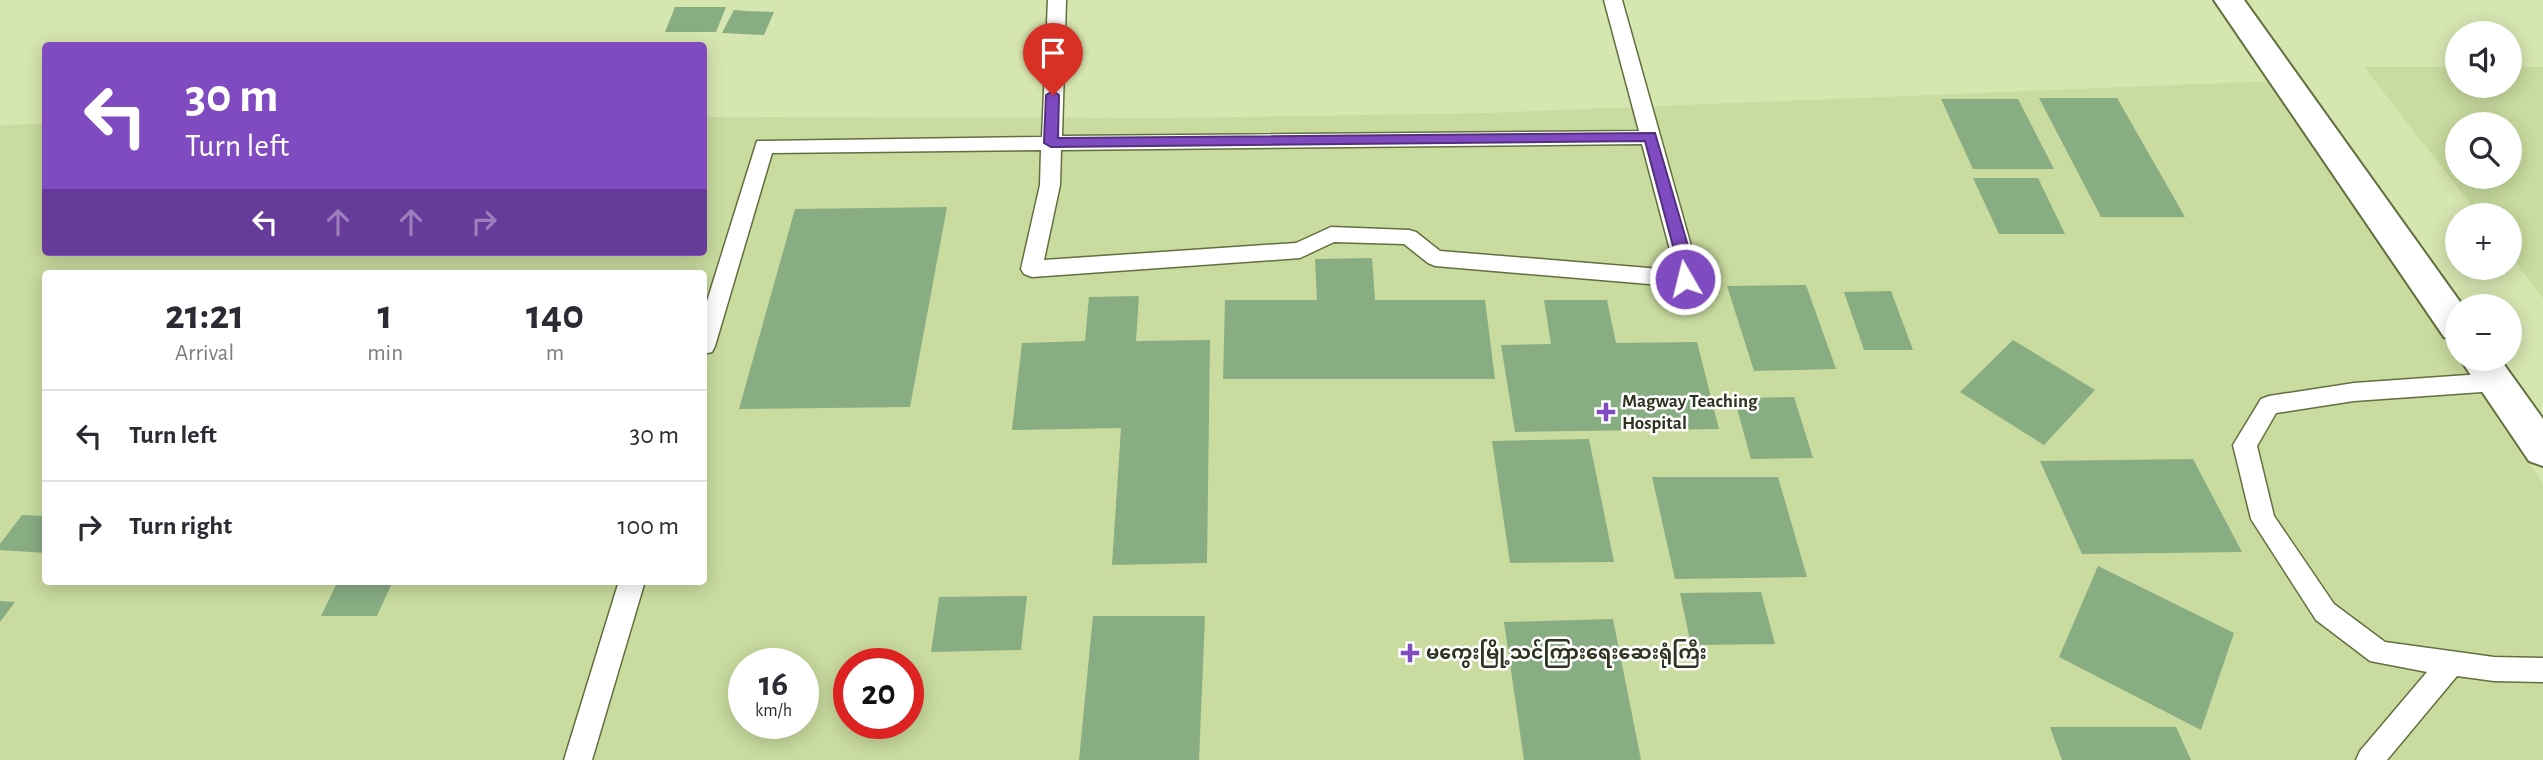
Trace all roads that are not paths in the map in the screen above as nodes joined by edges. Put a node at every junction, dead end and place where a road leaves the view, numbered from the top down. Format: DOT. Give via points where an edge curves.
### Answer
graph roads {
  1 [pos="1057,0"];
  2 [pos="1613,0"];
  3 [pos="2229,0"];
  4 [pos="1650,137"];
  5 [pos="1051,143"];
  6 [pos="2445,310"];
  7 [pos="707,336"];
  8 [pos="2482,371"];
  9 [pos="2489,371"];
  10 [pos="2543,450"];
  11 [pos="631,585"];
  12 [pos="2451,663"];
  13 [pos="2543,670"];
  14 [pos="578,760"];
  15 [pos="2370,760"];
  1 -- 5 [label="lane"];
  2 -- 4 [label="lane"];
  3 -- 6 [label="street"];
  4 -- 5 [label="lane"];
  4 -- 5 [label="lane" via="1681,246 1685,279 1435,258 1409,237 1331,234 1300,250 1032,269 1050,185"];
  5 -- 7 [label="lane" via="764,146"];
  8 -- 12 [label="lane" via="2269,405 2245,445 2263,519 2325,612 2379,653"];
  9 -- 10 [label="street"];
  11 -- 14 [label="lane"];
  12 -- 13 [label="lane"];
  12 -- 15 [label="lane"];
}
